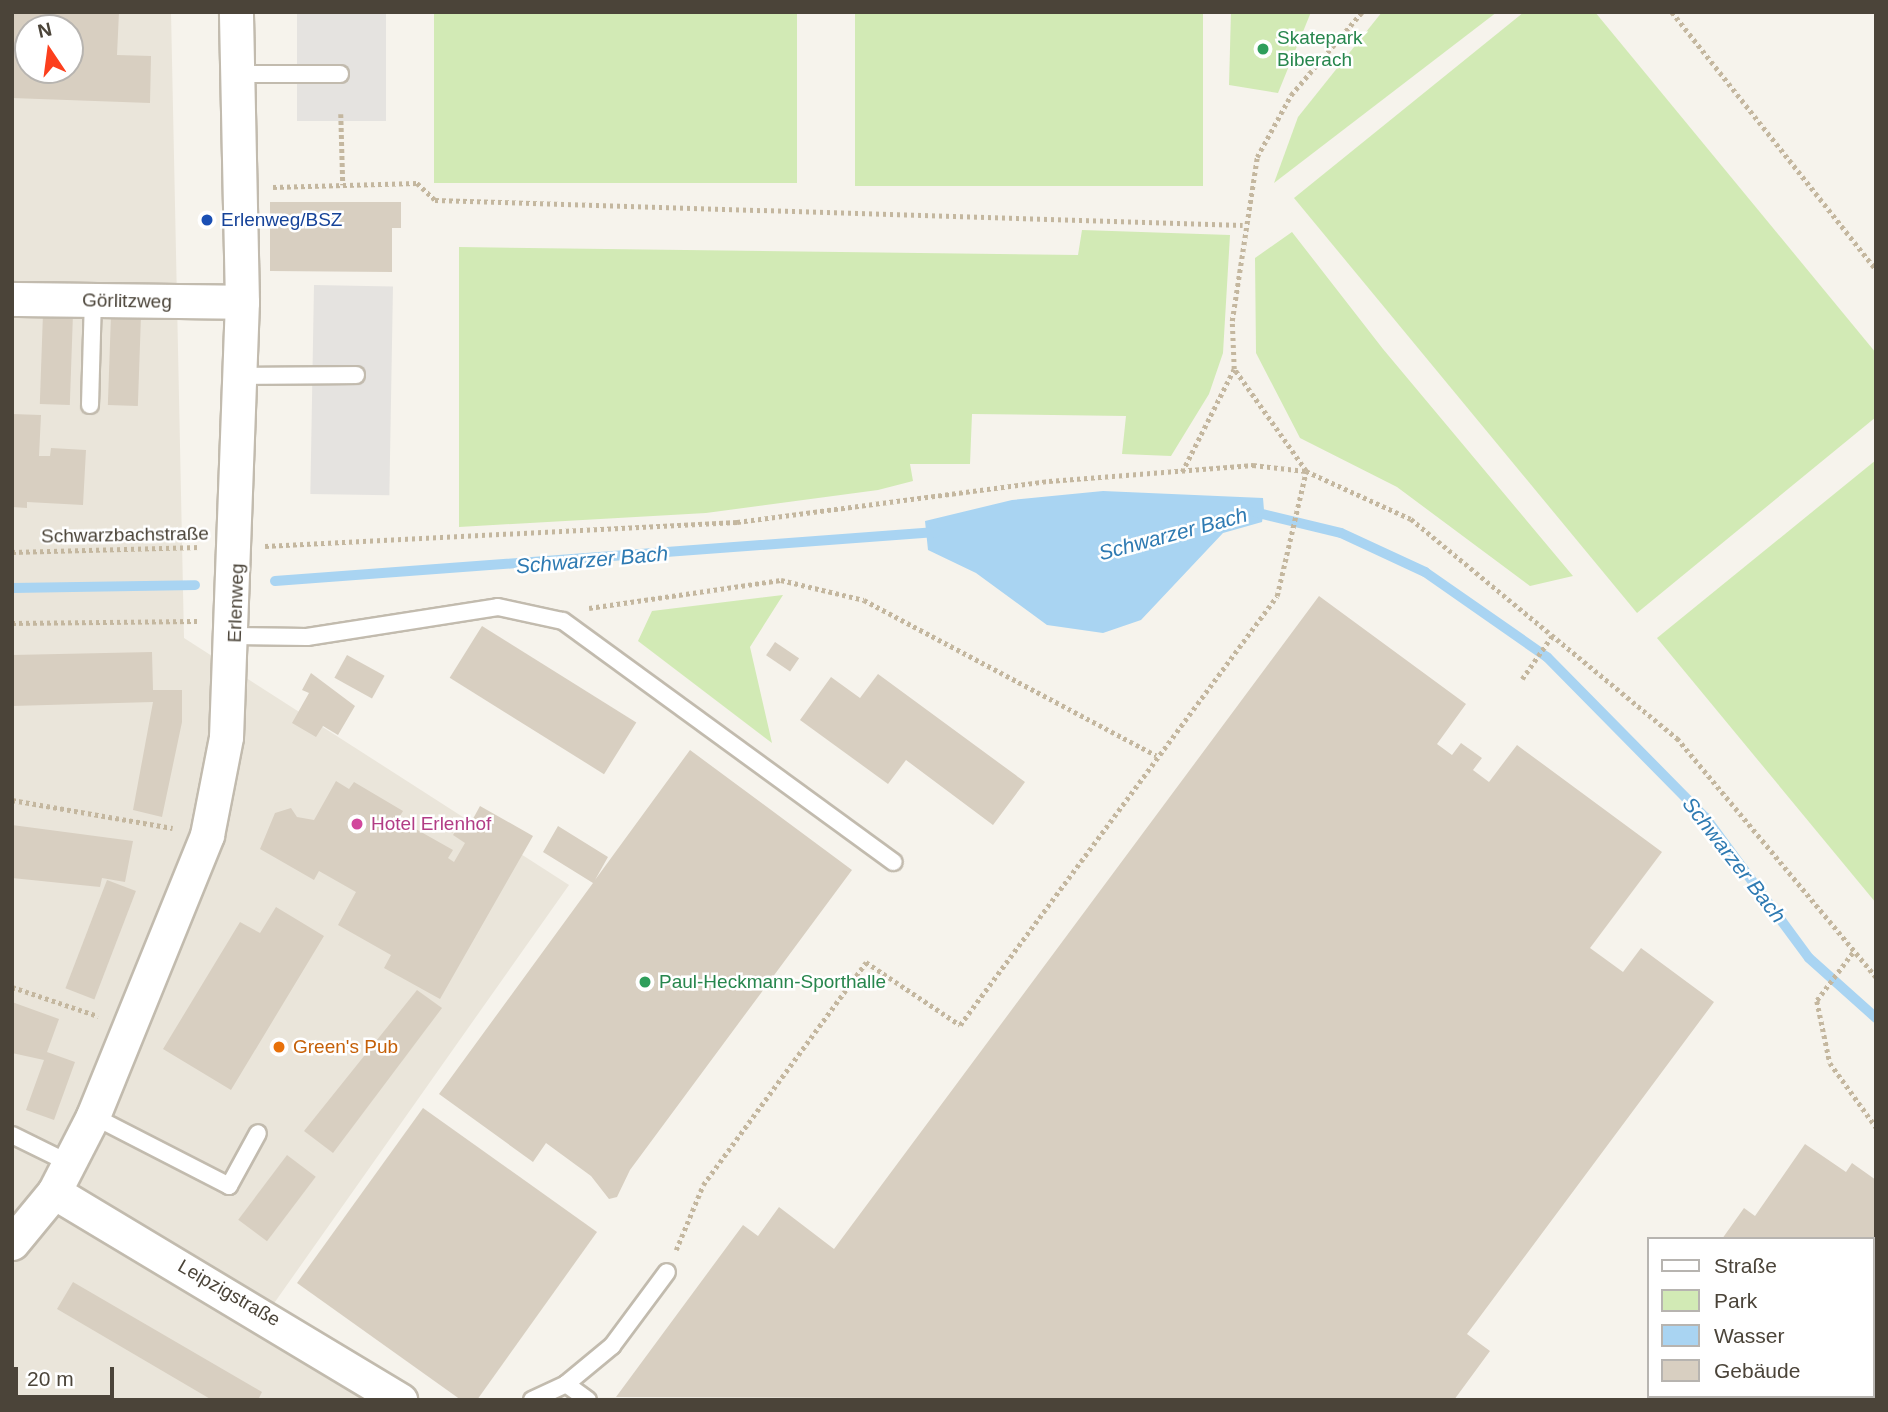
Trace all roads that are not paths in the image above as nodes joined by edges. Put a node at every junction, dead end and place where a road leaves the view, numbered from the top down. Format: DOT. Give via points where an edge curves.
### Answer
graph roads {
  1 [pos="236,12"];
  2 [pos="238,74"];
  3 [pos="340,74"];
  4 [pos="12,299"];
  5 [pos="93,300"];
  6 [pos="242,302"];
  7 [pos="240,376"];
  8 [pos="356,376"];
  9 [pos="90,405"];
  10 [pos="234,628"];
  11 [pos="894,862"];
  12 [pos="93,1116"];
  13 [pos="258,1133"];
  14 [pos="12,1135"];
  15 [pos="62,1178"];
  16 [pos="12,1243"];
  17 [pos="667,1272"];
  18 [pos="566,1384"];
  19 [pos="400,1400"];
  20 [pos="532,1400"];
  21 [pos="588,1400"];
  1 -- 2 [label="street, Erlenweg"];
  2 -- 3 [label="lane"];
  2 -- 6 [label="street, Erlenweg"];
  4 -- 5 [label="street, Görlitzweg"];
  5 -- 6 [label="street, Görlitzweg"];
  5 -- 9 [label="lane"];
  6 -- 7 [label="street, Erlenweg"];
  7 -- 8 [label="lane"];
  7 -- 10 [label="street, Erlenweg"];
  10 -- 11 [label="lane" via="307,637 498,607 563,621"];
  10 -- 12 [label="street, Erlenweg" via="226,737 207,835"];
  12 -- 13 [label="lane" via="229,1186"];
  12 -- 15 [label="street, Erlenweg"];
  14 -- 15 [label="lane"];
  15 -- 16 [label="street, Erlenweg"];
  15 -- 19 [label="street, Leipzigstraße"];
  17 -- 18 [label="lane" via="612,1346"];
  18 -- 20 [label="lane"];
  18 -- 21 [label="lane"];
}
